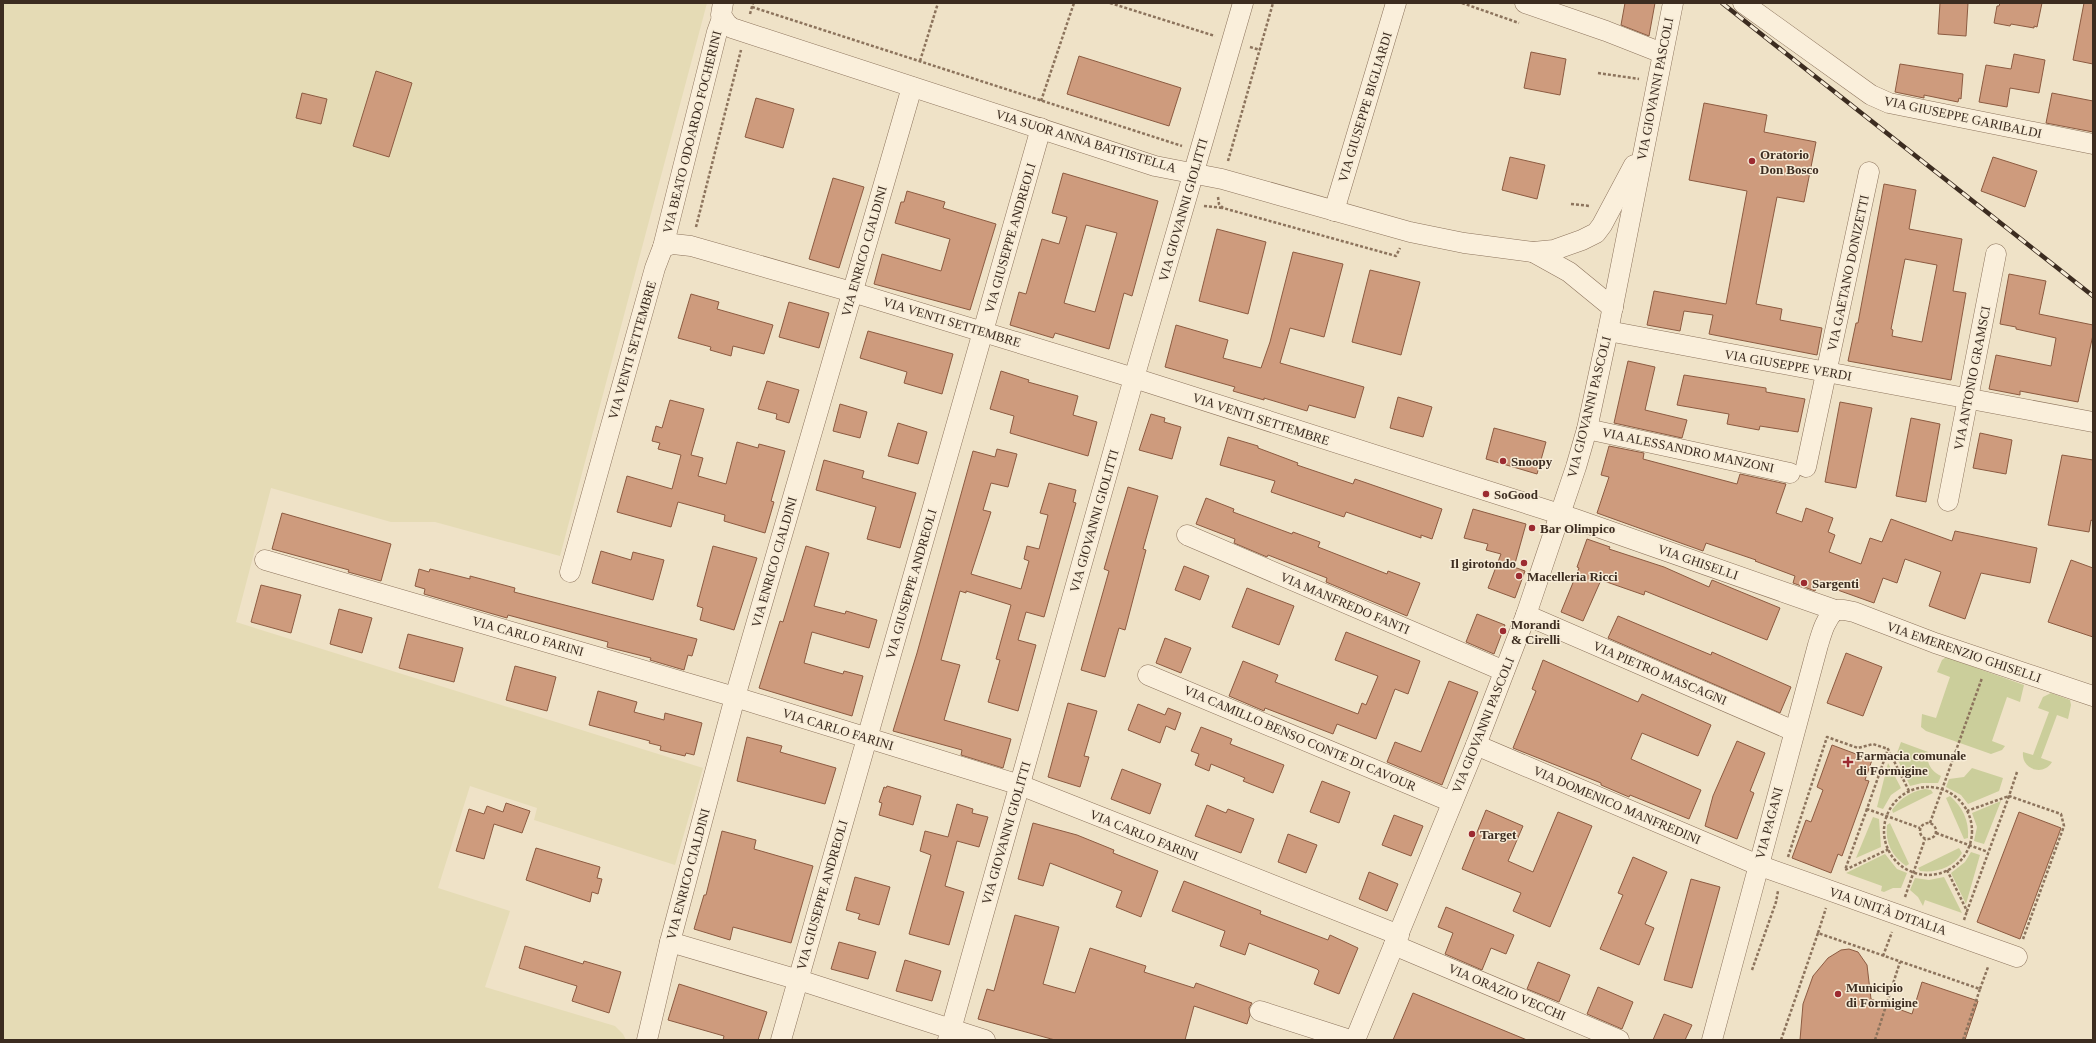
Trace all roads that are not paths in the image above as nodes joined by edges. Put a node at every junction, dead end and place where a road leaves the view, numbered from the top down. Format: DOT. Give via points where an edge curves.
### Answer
graph roads {
  1 [pos="1243,3"];
  2 [pos="1396,3"];
  3 [pos="1525,3"];
  4 [pos="1673,3"];
  5 [pos="1743,3"];
  6 [pos="722,12"];
  7 [pos="1662,53"];
  8 [pos="912,86"];
  9 [pos="1041,128"];
  10 [pos="2093,144"];
  11 [pos="1643,148"];
  12 [pos="1869,172"];
  13 [pos="1194,174"];
  14 [pos="1334,210"];
  15 [pos="1596,233"];
  16 [pos="663,247"];
  17 [pos="1533,252"];
  18 [pos="1996,254"];
  19 [pos="1621,265"];
  20 [pos="852,292"];
  21 [pos="1613,308"];
  22 [pos="1608,331"];
  23 [pos="983,332"];
  24 [pos="1826,372"];
  25 [pos="1134,378"];
  26 [pos="1968,398"];
  27 [pos="2093,422"];
  28 [pos="1587,428"];
  29 [pos="1798,470"];
  30 [pos="1948,501"];
  31 [pos="1561,514"];
  32 [pos="1187,535"];
  33 [pos="265,560"];
  34 [pos="570,572"];
  35 [pos="1835,610"];
  36 [pos="1526,615"];
  37 [pos="1504,671"];
  38 [pos="1148,675"];
  39 [pos="2093,696"];
  40 [pos="735,697"];
  41 [pos="1794,731"];
  42 [pos="866,738"];
  43 [pos="1476,745"];
  44 [pos="1020,785"];
  45 [pos="1452,802"];
  46 [pos="1758,865"];
  47 [pos="1396,940"];
  48 [pos="670,942"];
  49 [pos="2019,951"];
  50 [pos="799,980"];
  51 [pos="1260,1011"];
  52 [pos="950,1035"];
  53 [pos="647,1040"];
  54 [pos="781,1040"];
  55 [pos="985,1040"];
  56 [pos="1350,1040"];
  57 [pos="1355,1040"];
  58 [pos="1619,1040"];
  59 [pos="1712,1040"];
  1 -- 13 [label="street, VIA GIOVANNI GIOLITTI"];
  2 -- 14 [label="street, VIA GIUSEPPE BIGLIARDI"];
  3 -- 7 [label="street"];
  4 -- 7 [label="street, VIA GIOVANNI PASCOLI"];
  5 -- 10 [label="street, VIA GIUSEPPE GARIBALDI" via="1872,95 1889,103"];
  6 -- 8 [label="street, VIA SUOR ANNA BATTISTELLA" via="732,28"];
  6 -- 16 [label="street, VIA BEATO ODOARDO FOCHERINI"];
  7 -- 11 [label="street, VIA GIOVANNI PASCOLI"];
  8 -- 9 [label="street, VIA SUOR ANNA BATTISTELLA"];
  8 -- 20 [label="street, VIA ENRICO CIALDINI"];
  9 -- 13 [label="street, VIA SUOR ANNA BATTISTELLA" via="1155,166"];
  9 -- 23 [label="street, VIA GIUSEPPE ANDREOLI"];
  11 -- 15 [label="street"];
  11 -- 19 [label="street, VIA GIOVANNI PASCOLI"];
  12 -- 24 [label="street, VIA GAETANO DONIZETTI"];
  13 -- 14 [label="street, VIA SUOR ANNA BATTISTELLA" via="1222,179"];
  13 -- 25 [label="street, VIA GIOVANNI GIOLITTI"];
  14 -- 17 [label="street, VIA SUOR ANNA BATTISTELLA" via="1410,232 1464,243"];
  15 -- 17 [label="street" via="1554,250"];
  15 -- 19 [label="street" via="1612,244"];
  16 -- 20 [label="street, VIA VENTI SETTEMBRE" via="673,244 691,246"];
  16 -- 34 [label="street, VIA VENTI SETTEMBRE"];
  17 -- 21 [label="street" via="1569,272"];
  18 -- 26 [label="street, VIA ANTONIO GRAMSCI"];
  19 -- 21 [label="street, VIA GIOVANNI PASCOLI"];
  20 -- 23 [label="street, VIA VENTI SETTEMBRE"];
  20 -- 40 [label="street, VIA ENRICO CIALDINI"];
  21 -- 22 [label="street, VIA GIOVANNI PASCOLI"];
  22 -- 24 [label="street, VIA GIUSEPPE VERDI"];
  22 -- 28 [label="street, VIA GIOVANNI PASCOLI"];
  23 -- 25 [label="street, VIA VENTI SETTEMBRE"];
  23 -- 42 [label="street, VIA GIUSEPPE ANDREOLI"];
  24 -- 26 [label="street, VIA GIUSEPPE VERDI"];
  24 -- 29 [label="street, VIA GAETANO DONIZETTI"];
  25 -- 31 [label="street, VIA VENTI SETTEMBRE"];
  25 -- 44 [label="street, VIA GIOVANNI GIOLITTI"];
  26 -- 27 [label="street, VIA GIUSEPPE VERDI"];
  26 -- 30 [label="street, VIA ANTONIO GRAMSCI"];
  28 -- 29 [label="street, VIA ALESSANDRO MANZONI"];
  28 -- 31 [label="street, VIA GIOVANNI PASCOLI"];
  31 -- 35 [label="street, VIA GHISELLI"];
  31 -- 36 [label="street, VIA GIOVANNI PASCOLI"];
  32 -- 37 [label="street, VIA MANFREDO FANTI"];
  33 -- 40 [label="street, VIA CARLO FARINI"];
  35 -- 39 [label="street, VIA EMERENZIO GHISELLI" via="1854,612"];
  35 -- 41 [label="street, VIA PAGANI" via="1823,626"];
  36 -- 37 [label="street, VIA GIOVANNI PASCOLI"];
  36 -- 41 [label="street, VIA PIETRO MASCAGNI"];
  37 -- 43 [label="street, VIA GIOVANNI PASCOLI"];
  38 -- 45 [label="street, VIA CAMILLO BENSO CONTE DI CAVOUR"];
  40 -- 42 [label="street, VIA CARLO FARINI"];
  40 -- 48 [label="street, VIA ENRICO CIALDINI"];
  41 -- 46 [label="street, VIA PAGANI"];
  42 -- 44 [label="street, VIA CARLO FARINI"];
  42 -- 50 [label="street, VIA GIUSEPPE ANDREOLI"];
  43 -- 45 [label="street, VIA GIOVANNI PASCOLI"];
  43 -- 46 [label="street, VIA DOMENICO MANFREDINI"];
  44 -- 47 [label="street, VIA CARLO FARINI"];
  44 -- 52 [label="street, VIA GIOVANNI GIOLITTI"];
  45 -- 47 [label="street, VIA GIOVANNI PASCOLI"];
  46 -- 49 [label="street, VIA UNITÀ D'ITALIA"];
  46 -- 59 [label="street, VIA PAGANI"];
  47 -- 57 [label="street, VIA GIOVANNI PASCOLI"];
  47 -- 58 [label="street, VIA ORAZIO VECCHI"];
  48 -- 50 [label="street"];
  48 -- 53 [label="street, VIA ENRICO CIALDINI"];
  50 -- 52 [label="street"];
  50 -- 54 [label="street, VIA GIUSEPPE ANDREOLI"];
  51 -- 56 [label="street"];
  52 -- 55 [label="street"];
}
